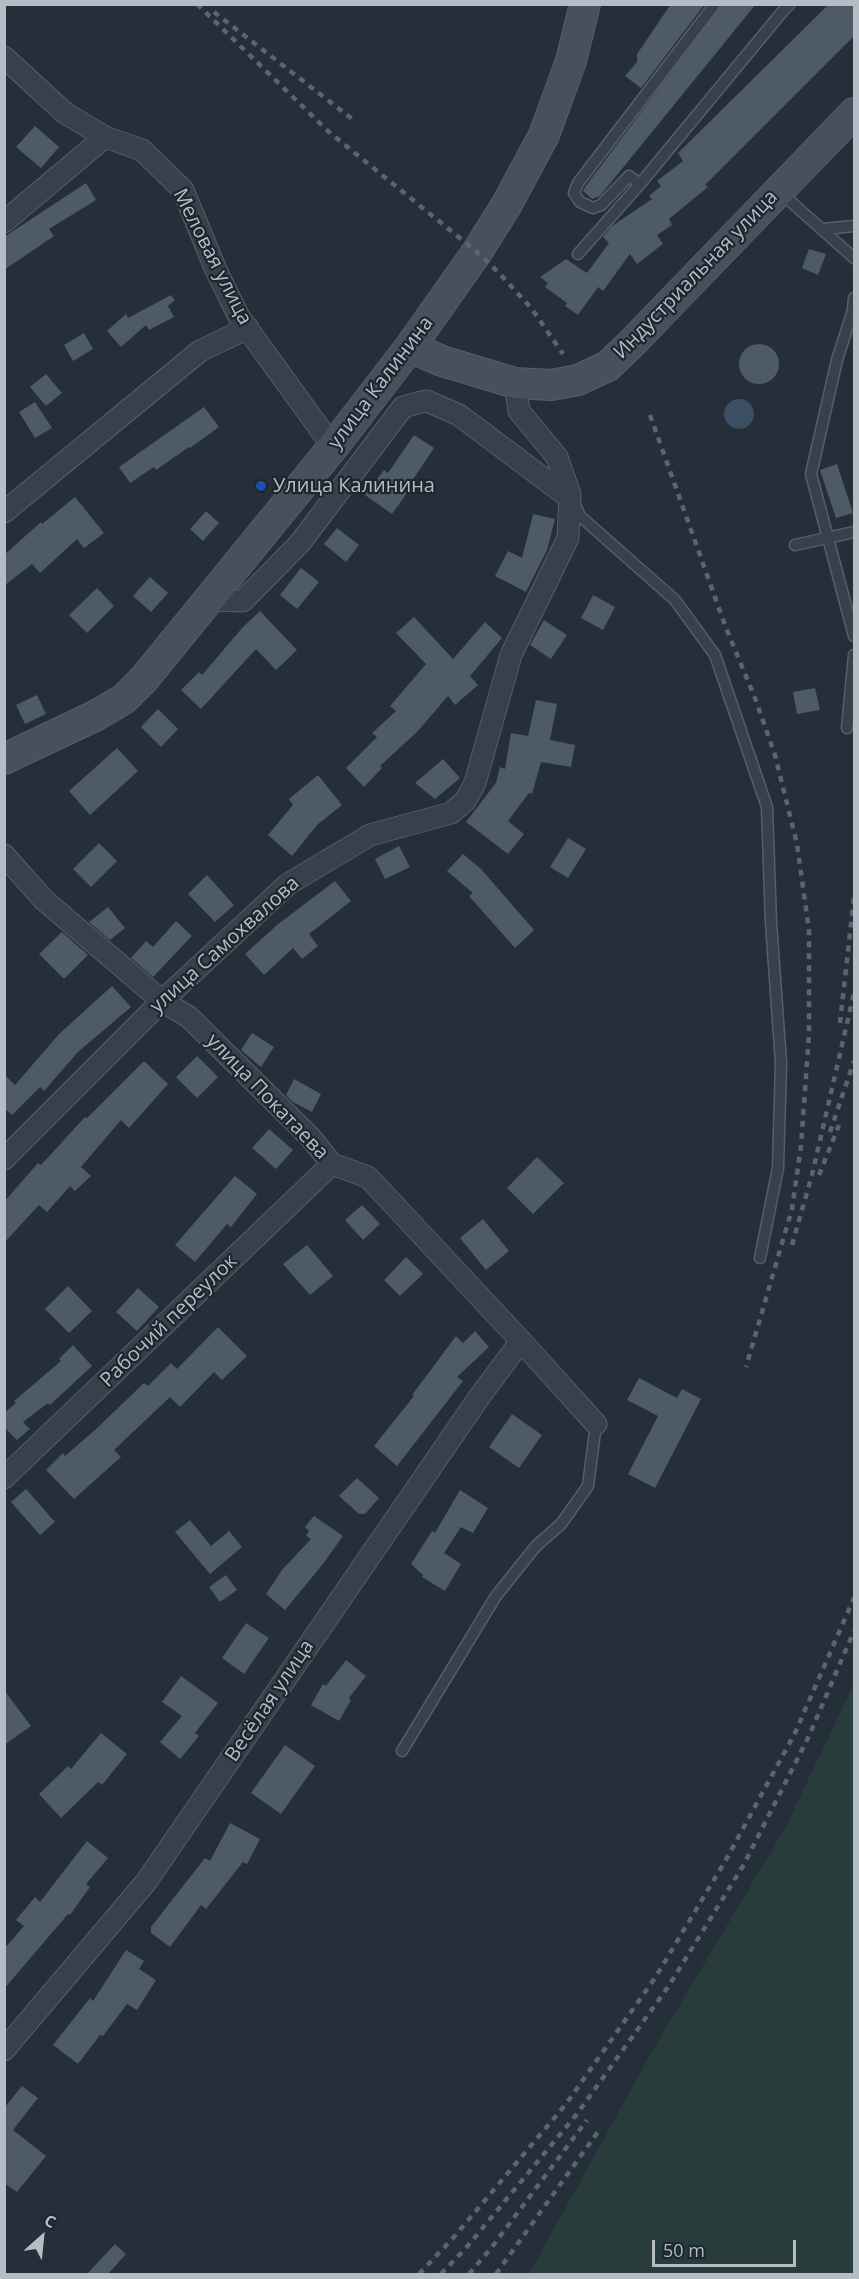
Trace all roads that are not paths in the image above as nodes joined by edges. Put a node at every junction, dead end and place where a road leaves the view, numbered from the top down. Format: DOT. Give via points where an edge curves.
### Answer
graph roads {
  1 [pos="585,4"];
  2 [pos="715,4"];
  3 [pos="790,4"];
  4 [pos="4,57"];
  5 [pos="855,113"];
  6 [pos="105,137"];
  7 [pos="640,184"];
  8 [pos="779,191"];
  9 [pos="4,222"];
  10 [pos="855,226"];
  11 [pos="823,229"];
  12 [pos="578,254"];
  13 [pos="855,258"];
  14 [pos="855,298"];
  15 [pos="248,328"];
  16 [pos="410,347"];
  17 [pos="514,383"];
  18 [pos="333,447"];
  19 [pos="570,494"];
  20 [pos="4,512"];
  21 [pos="855,532"];
  22 [pos="827,537"];
  23 [pos="795,545"];
  24 [pos="208,600"];
  25 [pos="855,636"];
  26 [pos="855,655"];
  27 [pos="847,728"];
  28 [pos="4,759"];
  29 [pos="4,855"];
  30 [pos="162,1001"];
  31 [pos="4,1159"];
  32 [pos="332,1164"];
  33 [pos="760,1258"];
  34 [pos="521,1341"];
  35 [pos="596,1424"];
  36 [pos="4,1478"];
  37 [pos="402,1751"];
  38 [pos="4,2050"];
  1 -- 16 [label="main road, улица Калинина" via="571,61 544,135 477,252"];
  2 -- 7 [label="lane" via="574,193 580,202 593,208 601,205 629,176"];
  3 -- 7 [label="lane"];
  4 -- 6 [label="street, Меловая улица" via="65,113"];
  5 -- 8 [label="main road, Индустриальная улица"];
  6 -- 9 [label="street"];
  6 -- 15 [label="street, Меловая улица" via="141,150 183,190 238,317"];
  7 -- 12 [label="lane"];
  8 -- 11 [label="lane"];
  8 -- 17 [label="main road, Индустриальная улица" via="608,366 578,380 551,385"];
  10 -- 11 [label="lane"];
  11 -- 13 [label="lane"];
  14 -- 22 [label="lane" via="811,474"];
  15 -- 18 [label="street, Меловая улица"];
  15 -- 20 [label="street" via="200,351"];
  16 -- 17 [label="main road, Индустриальная улица"];
  16 -- 18 [label="main road, улица Калинина"];
  17 -- 19 [label="street, улица Самохвалова" via="519,411 557,457"];
  18 -- 24 [label="main road, улица Калинина"];
  19 -- 24 [label="street" via="563,493 459,415 421,402 404,407 300,543 243,601"];
  19 -- 30 [label="street, улица Самохвалова" via="568,538 511,655 475,783 465,801 451,813 370,835 288,884"];
  19 -- 33 [label="lane" via="580,516 675,600 715,656 767,807 782,1063 778,1168"];
  21 -- 22 [label="lane"];
  22 -- 23 [label="lane"];
  22 -- 25 [label="lane"];
  24 -- 28 [label="main road, улица Калинина" via="124,699"];
  26 -- 27 [label="lane"];
  29 -- 30 [label="street, улица Покатаева" via="44,900"];
  30 -- 31 [label="street, улица Самохвалова"];
  30 -- 32 [label="street, улица Покатаева" via="189,1017 312,1138"];
  32 -- 34 [label="street, улица Покатаева" via="368,1177"];
  32 -- 36 [label="street, Рабочий переулок"];
  34 -- 35 [label="street, улица Покатаева"];
  34 -- 38 [label="street, Весёлая улица" via="146,1882"];
  35 -- 37 [label="lane" via="588,1486 561,1524 536,1546 496,1596"];
}
